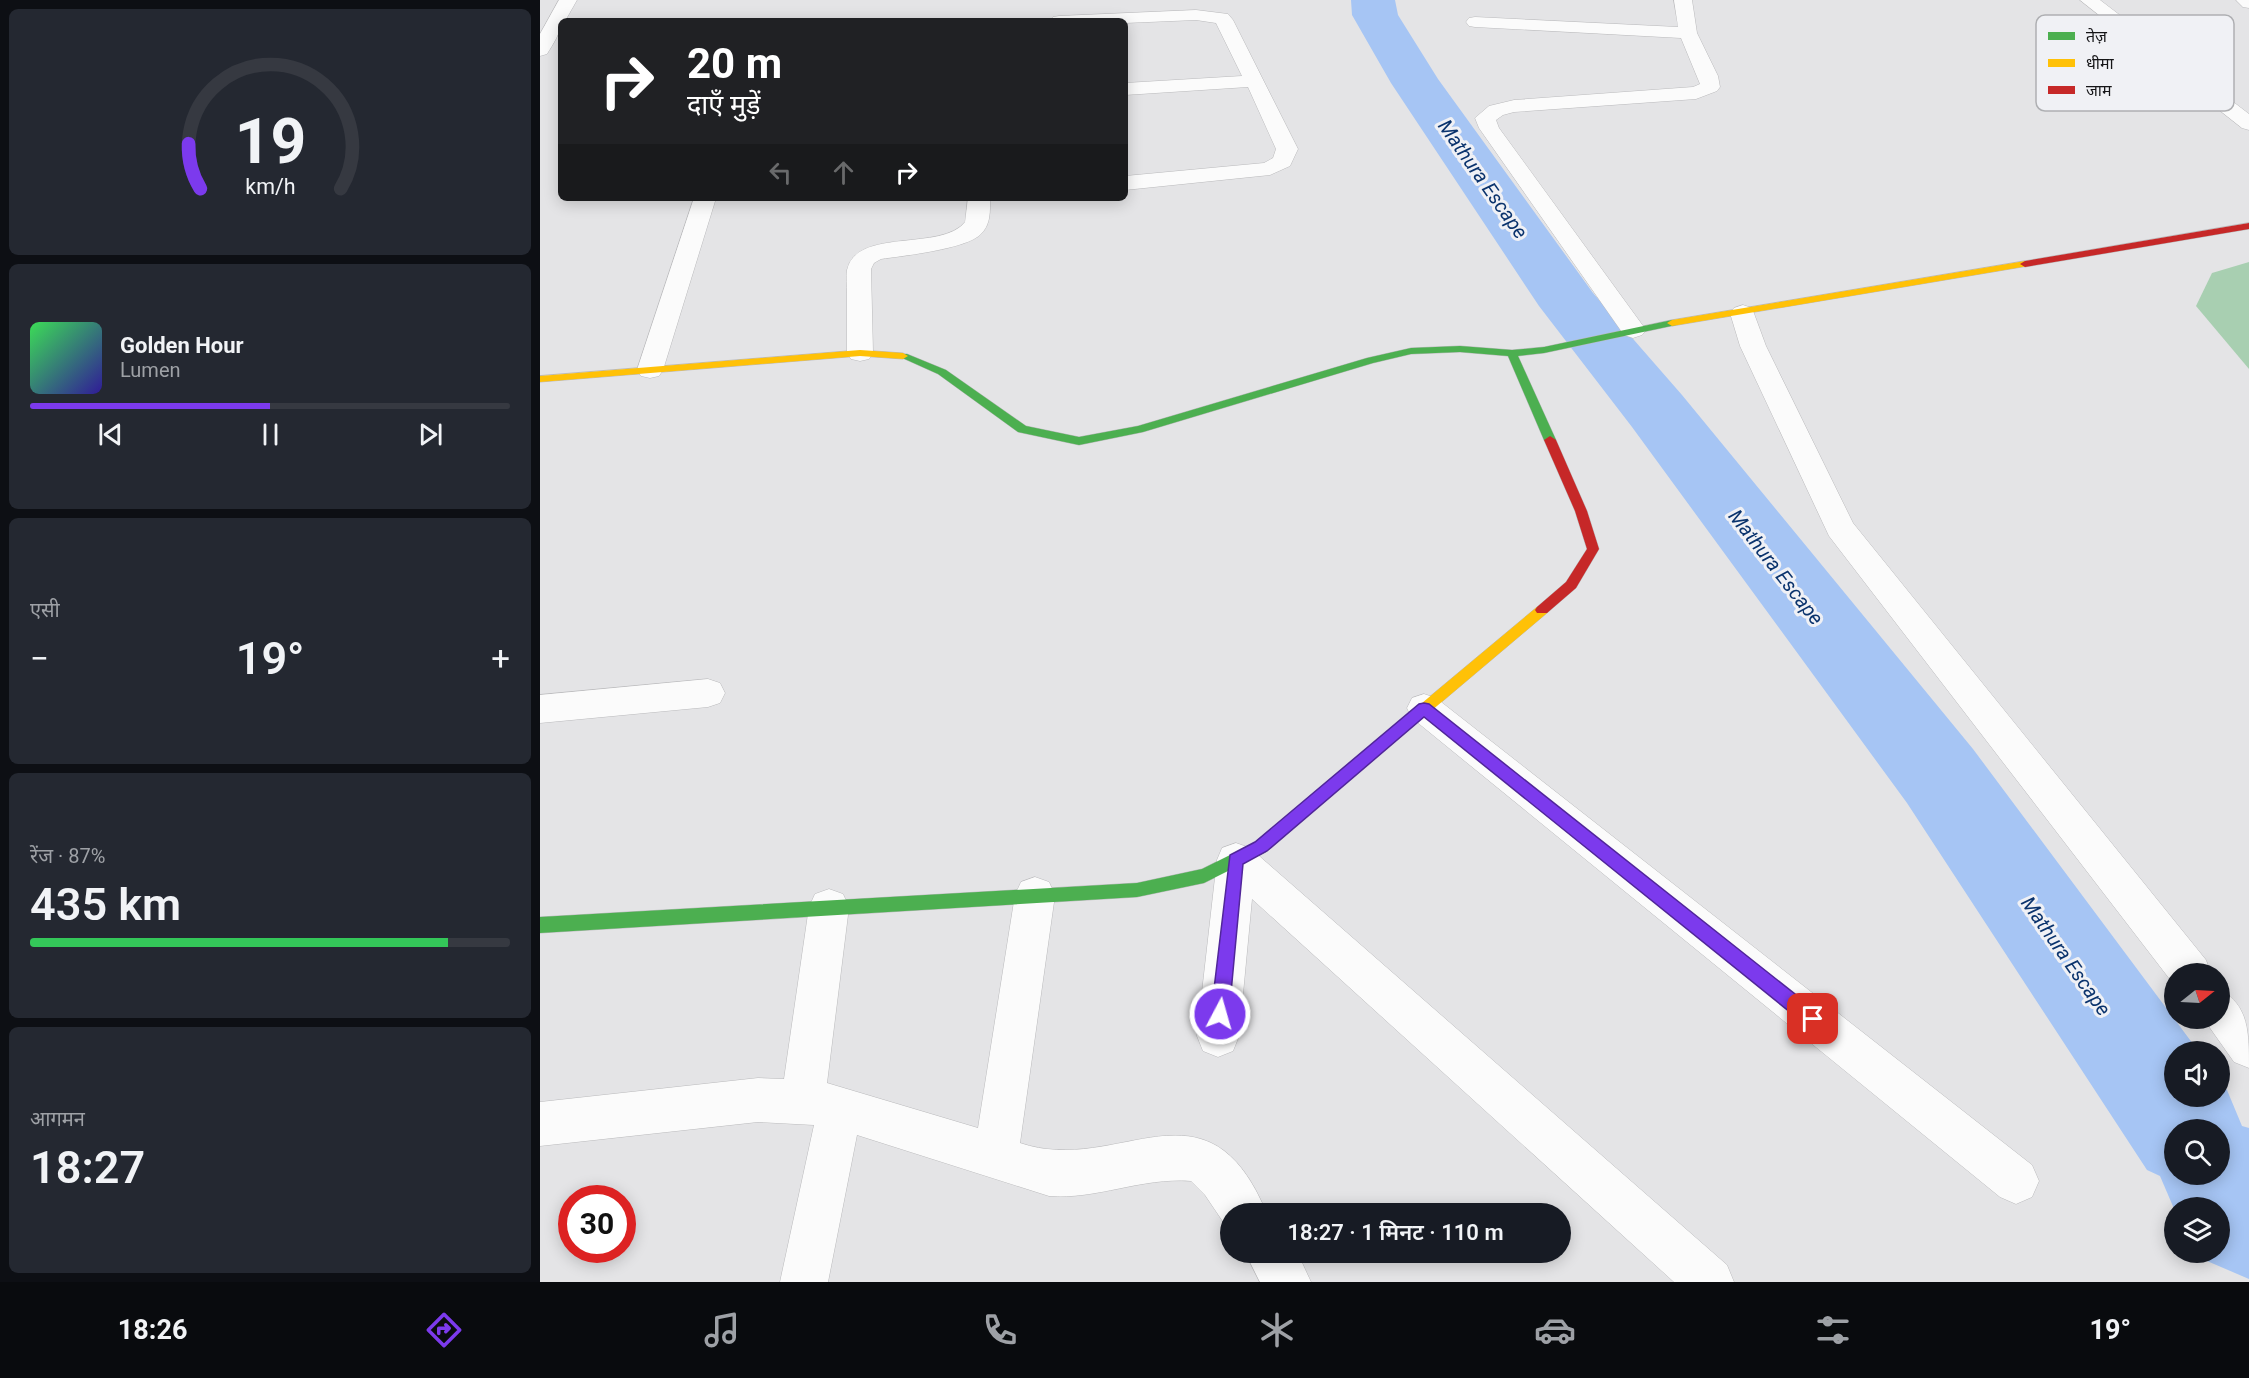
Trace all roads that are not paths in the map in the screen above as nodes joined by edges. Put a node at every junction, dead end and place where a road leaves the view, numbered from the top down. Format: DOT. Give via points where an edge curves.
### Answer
graph roads {
  1 [pos="568,0"];
  2 [pos="1683,0"];
  3 [pos="2089,0"];
  4 [pos="2245,0"];
  5 [pos="2249,3"];
  6 [pos="1196,7"];
  7 [pos="2108,15"];
  8 [pos="560,18"];
  9 [pos="1088,18"];
  10 [pos="1475,22"];
  11 [pos="558,23"];
  12 [pos="1688,33"];
  13 [pos="548,46"];
  14 [pos="1254,81"];
  15 [pos="1128,89"];
  16 [pos="2232,111"];
  17 [pos="2249,124"];
  18 [pos="1128,183"];
  19 [pos="704,201"];
  20 [pos="978,201"];
  21 [pos="2249,226"];
  22 [pos="1743,313"];
  23 [pos="1623,333"];
  24 [pos="861,353"];
  25 [pos="1512,353"];
  26 [pos="650,369"];
  27 [pos="540,379"];
  28 [pos="708,693"];
  29 [pos="1424,708"];
  30 [pos="540,709"];
  31 [pos="1236,860"];
  32 [pos="1035,895"];
  33 [pos="829,907"];
  34 [pos="540,924"];
  35 [pos="2182,963"];
  36 [pos="2230,1023"];
  37 [pos="1218,1036"];
  38 [pos="2249,1047"];
  39 [pos="821,1105"];
  40 [pos="540,1124"];
  41 [pos="996,1156"];
  42 [pos="2016,1181"];
  43 [pos="1237,1203"];
  44 [pos="1276,1263"];
  45 [pos="804,1282"];
  46 [pos="1287,1282"];
  47 [pos="1710,1282"];
  1 -- 8 [label="street"];
  2 -- 12 [label="street"];
  3 -- 7 [label="street"];
  4 -- 5 [label="street"];
  6 -- 9 [label="street"];
  6 -- 14 [label="street" via="1227,24"];
  10 -- 12 [label="street"];
  11 -- 13 [label="street"];
  12 -- 23 [label="street" via="1710,87 1696,93 1514,106 1496,110 1485,118"];
  14 -- 15 [label="street"];
  14 -- 18 [label="street" via="1287,149 1282,161 1270,169"];
  16 -- 17 [label="street"];
  19 -- 26 [label="street"];
  20 -- 24 [label="street" via="977,223 972,232 874,253 864,259 859,269"];
  21 -- 22 [label="street"];
  22 -- 23 [label="street"];
  22 -- 35 [label="street" via="1753,346 1840,528"];
  23 -- 25 [label="street"];
  24 -- 25 [label="street" via="905,356 942,372 1022,429 1079,441 1139,429 1411,351"];
  24 -- 26 [label="street"];
  25 -- 29 [label="street" via="1581,511 1593,549 1571,585"];
  26 -- 27 [label="street"];
  28 -- 30 [label="street"];
  29 -- 31 [label="street" via="1261,847"];
  29 -- 42 [label="street"];
  31 -- 32 [label="street" via="1204,876 1137,890"];
  31 -- 37 [label="street"];
  31 -- 47 [label="street"];
  32 -- 33 [label="street"];
  32 -- 41 [label="street"];
  33 -- 34 [label="street"];
  33 -- 39 [label="street"];
  36 -- 38 [label="street"];
  39 -- 40 [label="street" via="758,1100"];
  39 -- 41 [label="street"];
  39 -- 45 [label="street"];
  41 -- 43 [label="street" via="1030,1171 1066,1174 1173,1156 1203,1163 1226,1184"];
  44 -- 46 [label="street"];
}
